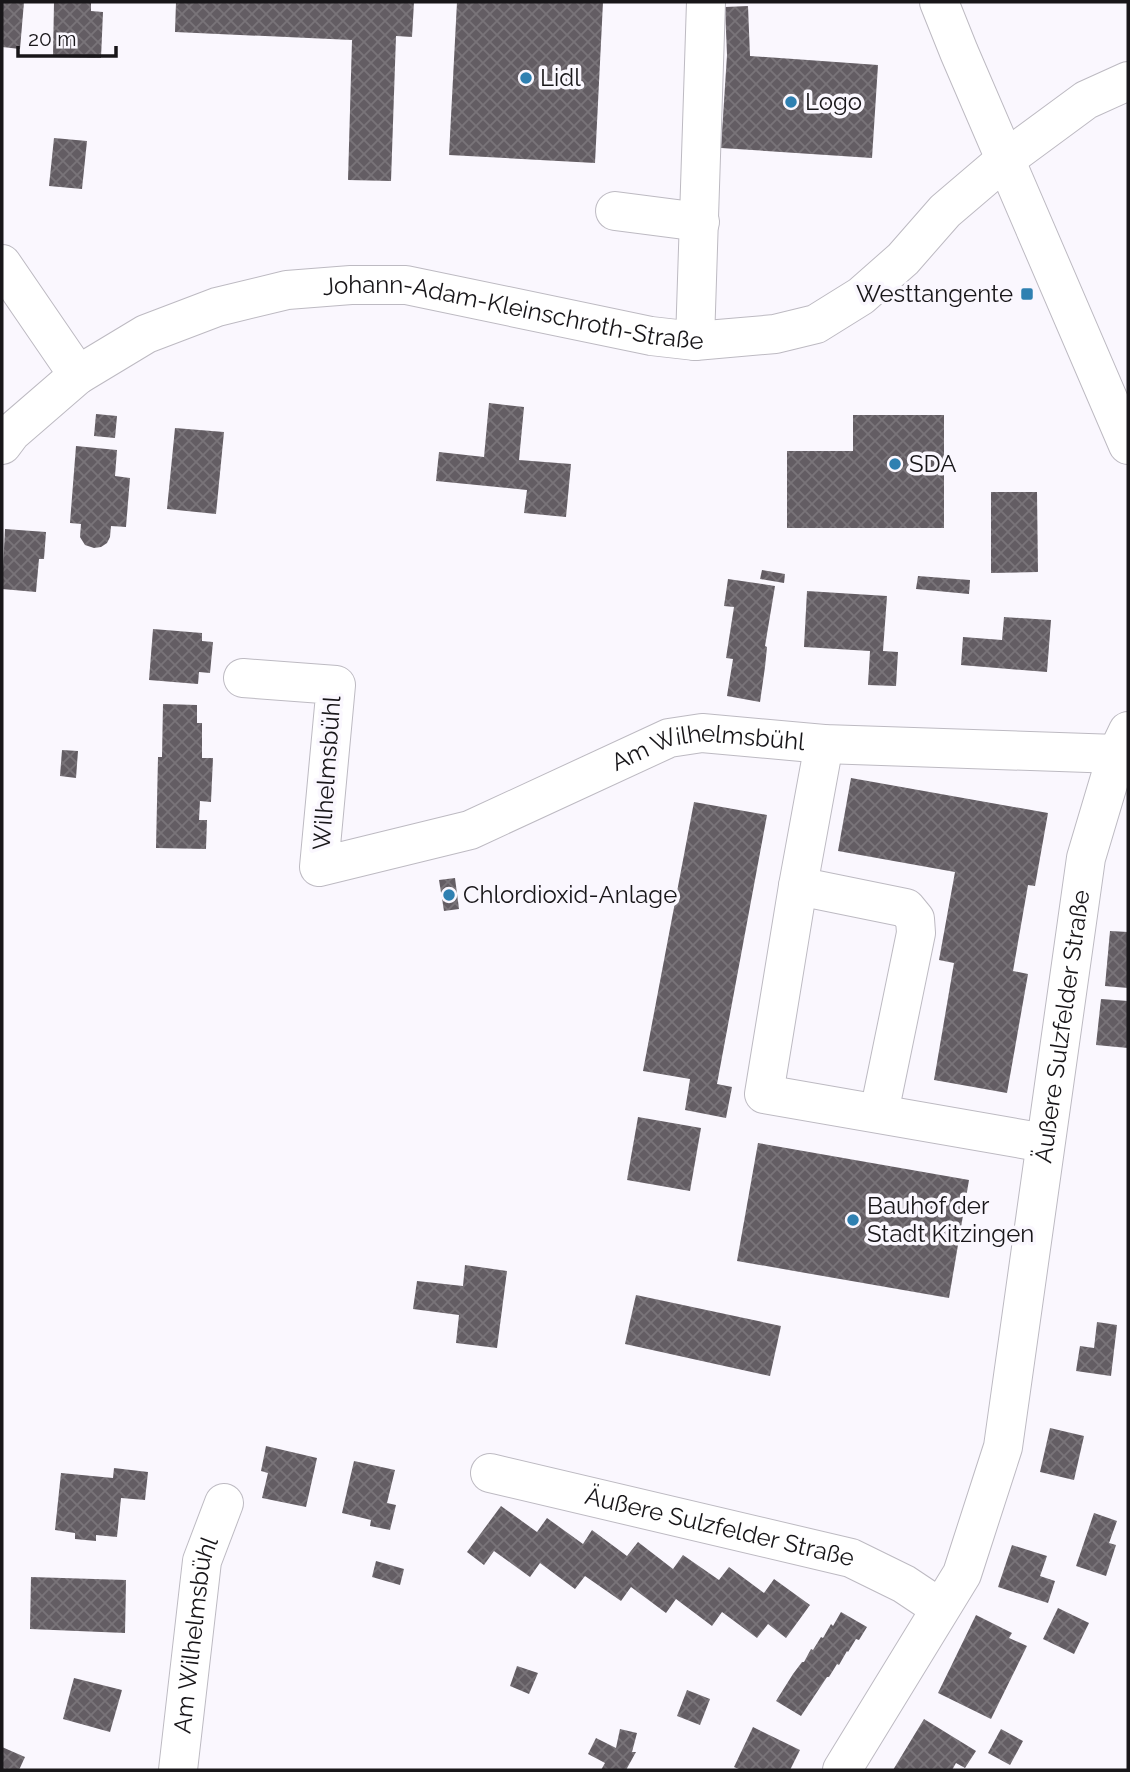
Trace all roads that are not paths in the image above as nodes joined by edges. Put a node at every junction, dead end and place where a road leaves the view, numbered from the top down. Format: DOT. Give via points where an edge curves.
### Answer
graph roads {
  1 [pos="706,2"];
  2 [pos="939,2"];
  3 [pos="1128,81"];
  4 [pos="1006,159"];
  5 [pos="615,211"];
  6 [pos="700,222"];
  7 [pos="2,264"];
  8 [pos="695,341"];
  9 [pos="78,375"];
  10 [pos="2,445"];
  11 [pos="1128,445"];
  12 [pos="243,678"];
  13 [pos="1123,743"];
  14 [pos="824,744"];
  15 [pos="319,867"];
  16 [pos="798,886"];
  17 [pos="879,1113"];
  18 [pos="1045,1143"];
  19 [pos="490,1473"];
  20 [pos="224,1503"];
  21 [pos="940,1608"];
  22 [pos="178,1770"];
  23 [pos="842,1770"];
  1 -- 6 [label="street"];
  2 -- 4 [label="street"];
  3 -- 4 [label="street, Johann-Adam-Kleinschroth-Straße" via="1086,100"];
  4 -- 8 [label="street, Johann-Adam-Kleinschroth-Straße" via="945,211 903,260 861,296 816,324 775,334"];
  4 -- 11 [label="street"];
  5 -- 6 [label="street"];
  6 -- 8 [label="street"];
  7 -- 9 [label="street"];
  8 -- 9 [label="street, Johann-Adam-Kleinschroth-Straße" via="405,285 351,285 287,290 217,307 146,334"];
  9 -- 10 [label="street, Johann-Adam-Kleinschroth-Straße"];
  12 -- 15 [label="street, Wilhelmsbühl" via="336,685"];
  13 -- 14 [label="street, Am Wilhelmsbühl"];
  13 -- 18 [label="street, Äußere Sulzfelder Straße" via="1086,858"];
  14 -- 15 [label="street, Am Wilhelmsbühl" via="702,733 669,738 470,830"];
  14 -- 16 [label="street"];
  16 -- 17 [label="street" via="906,908 915,919 916,933"];
  16 -- 17 [label="street" via="764,1094"];
  17 -- 18 [label="street"];
  18 -- 21 [label="street, Äußere Sulzfelder Straße" via="1003,1447 962,1574"];
  19 -- 21 [label="street, Äußere Sulzfelder Straße" via="851,1558"];
  20 -- 22 [label="street, Am Wilhelmsbühl" via="202,1561"];
  21 -- 23 [label="street, Äußere Sulzfelder Straße"];
}
